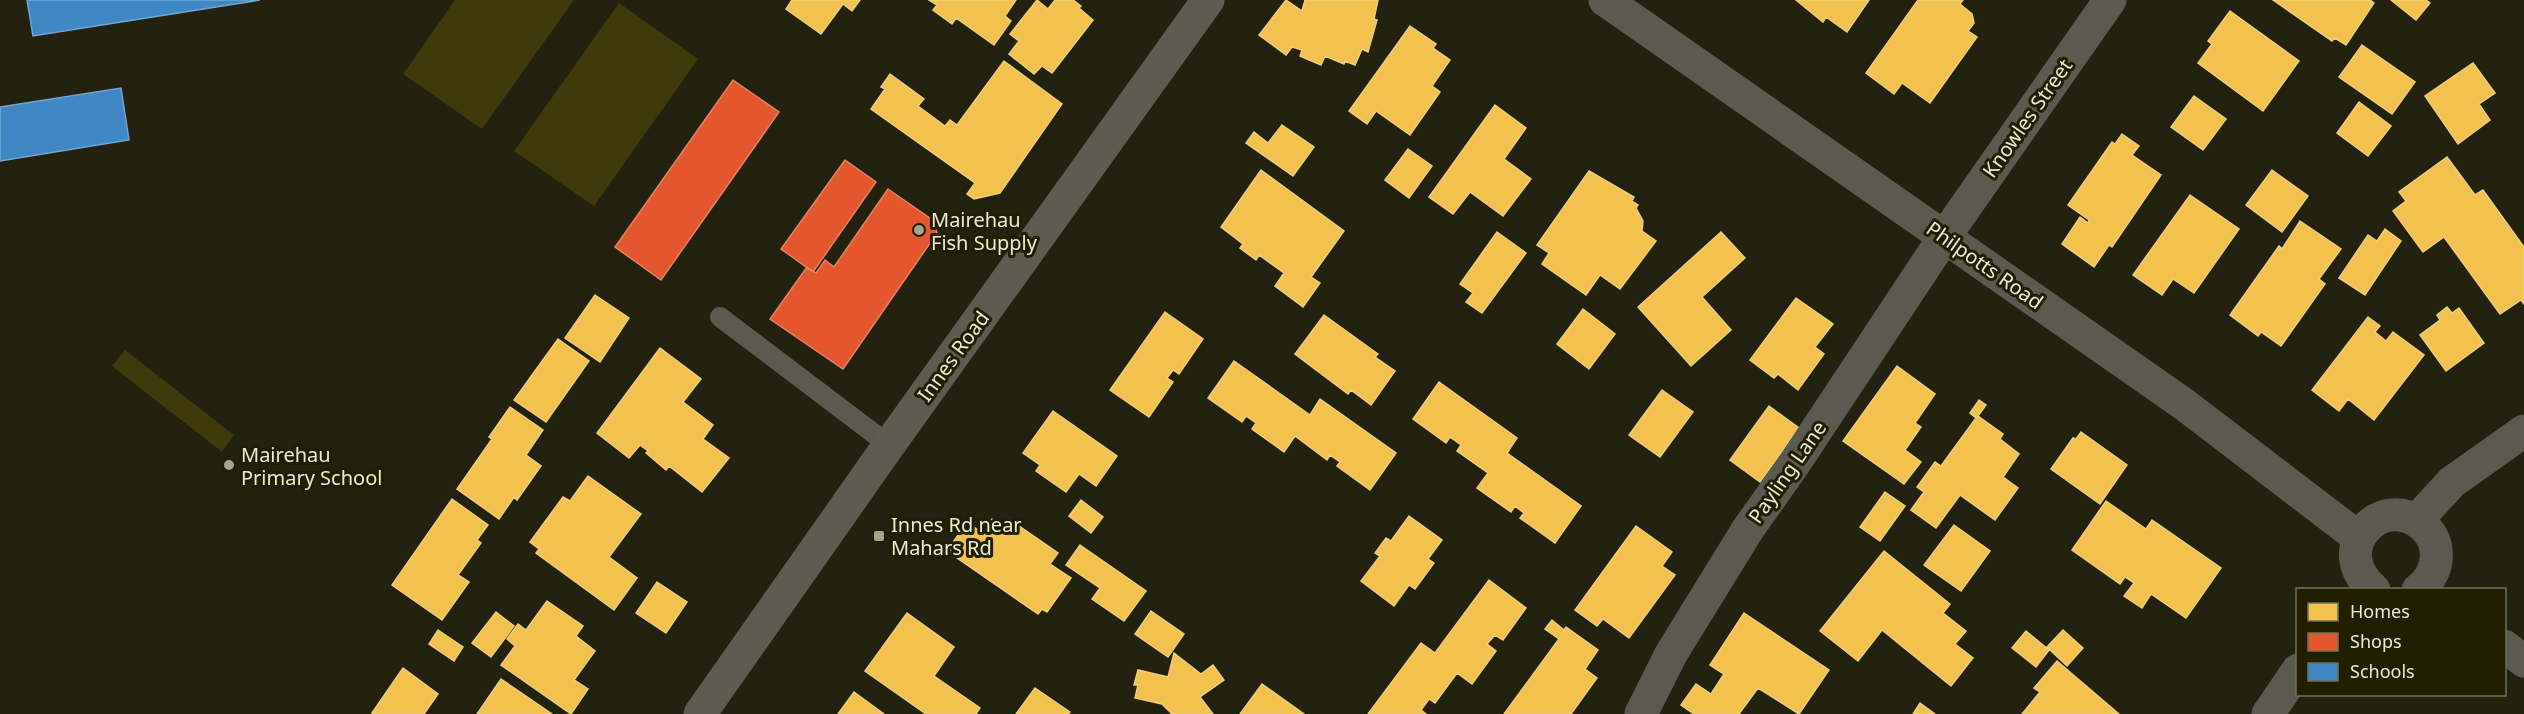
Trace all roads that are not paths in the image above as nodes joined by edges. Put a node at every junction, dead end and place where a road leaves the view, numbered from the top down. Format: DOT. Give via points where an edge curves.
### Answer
graph roads {
  1 [pos="1208,0"];
  2 [pos="1605,0"];
  3 [pos="2110,0"];
  4 [pos="1945,236"];
  5 [pos="720,317"];
  6 [pos="2524,431"];
  7 [pos="889,445"];
  8 [pos="2418,520"];
  9 [pos="2359,538"];
  10 [pos="2363,586"];
  11 [pos="2426,588"];
  12 [pos="2506,647"];
  13 [pos="2524,661"];
  14 [pos="2296,673"];
  15 [pos="700,714"];
  16 [pos="1641,714"];
  17 [pos="2268,714"];
  1 -- 7 [label="main road, Innes Road"];
  2 -- 4 [label="street, Philpotts Road"];
  3 -- 4 [label="street, Knowles Street"];
  4 -- 9 [label="street, Philpotts Road" via="2185,405"];
  4 -- 16 [label="street, Payling Lane" via="1707,593"];
  5 -- 7 [label="lane"];
  6 -- 8 [label="street" via="2452,482"];
  7 -- 15 [label="main road, Innes Road"];
  8 -- 9 [label="street" via="2390,515 2377,519"];
  8 -- 11 [label="street" via="2429,531 2437,558"];
  9 -- 10 [label="street" via="2356,566"];
  12 -- 13 [label="street"];
  14 -- 17 [label="street"];
}
